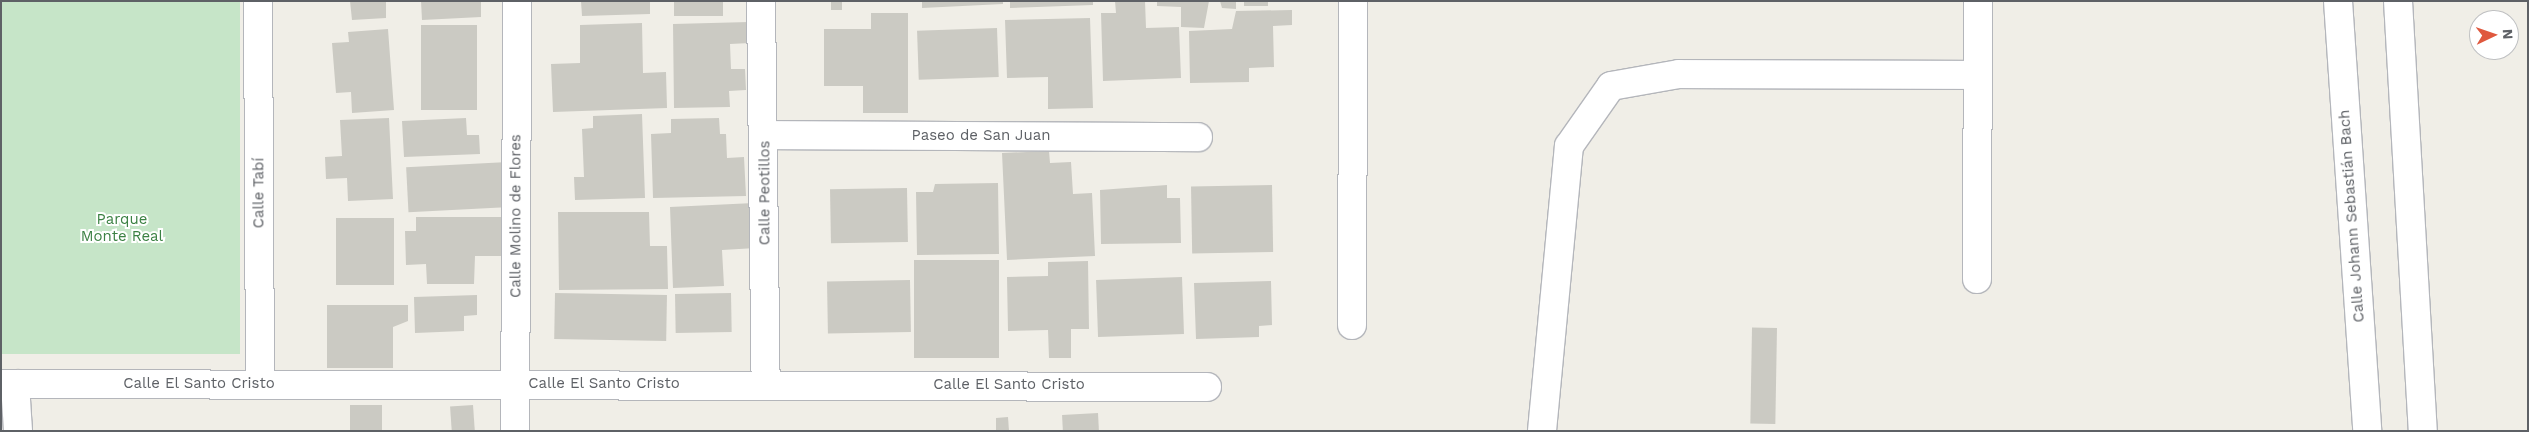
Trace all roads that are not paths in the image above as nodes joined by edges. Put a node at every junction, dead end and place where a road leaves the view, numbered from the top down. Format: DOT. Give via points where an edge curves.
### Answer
graph roads {
  1 [pos="258,1"];
  2 [pos="517,1"];
  3 [pos="761,1"];
  4 [pos="1353,1"];
  5 [pos="1978,1"];
  6 [pos="2338,1"];
  7 [pos="2398,1"];
  8 [pos="1978,75"];
  9 [pos="764,135"];
  10 [pos="1198,137"];
  11 [pos="1977,279"];
  12 [pos="1352,325"];
  13 [pos="8,384"];
  14 [pos="260,384"];
  15 [pos="515,384"];
  16 [pos="766,384"];
  17 [pos="1207,386"];
  18 [pos="18,431"];
  19 [pos="515,431"];
  20 [pos="1542,431"];
  21 [pos="2367,431"];
  22 [pos="2423,431"];
  1 -- 14 [label="street, Calle Tabí"];
  2 -- 15 [label="street, Calle Molino de Flores"];
  3 -- 9 [label="street, Calle Peotillos"];
  4 -- 12 [label="street"];
  5 -- 8 [label="street"];
  6 -- 21 [label="street, Calle Johann Sebastián Bach"];
  7 -- 22 [label="street"];
  8 -- 11 [label="street"];
  8 -- 20 [label="street" via="1679,74 1611,86 1569,146"];
  9 -- 10 [label="street, Paseo de San Juan"];
  9 -- 16 [label="street, Calle Peotillos"];
  13 -- 14 [label="street, Calle El Santo Cristo"];
  13 -- 18 [label="street"];
  14 -- 15 [label="street, Calle El Santo Cristo"];
  15 -- 16 [label="street, Calle El Santo Cristo"];
  15 -- 19 [label="street, Calle Molino de Flores"];
  16 -- 17 [label="street, Calle El Santo Cristo"];
}
